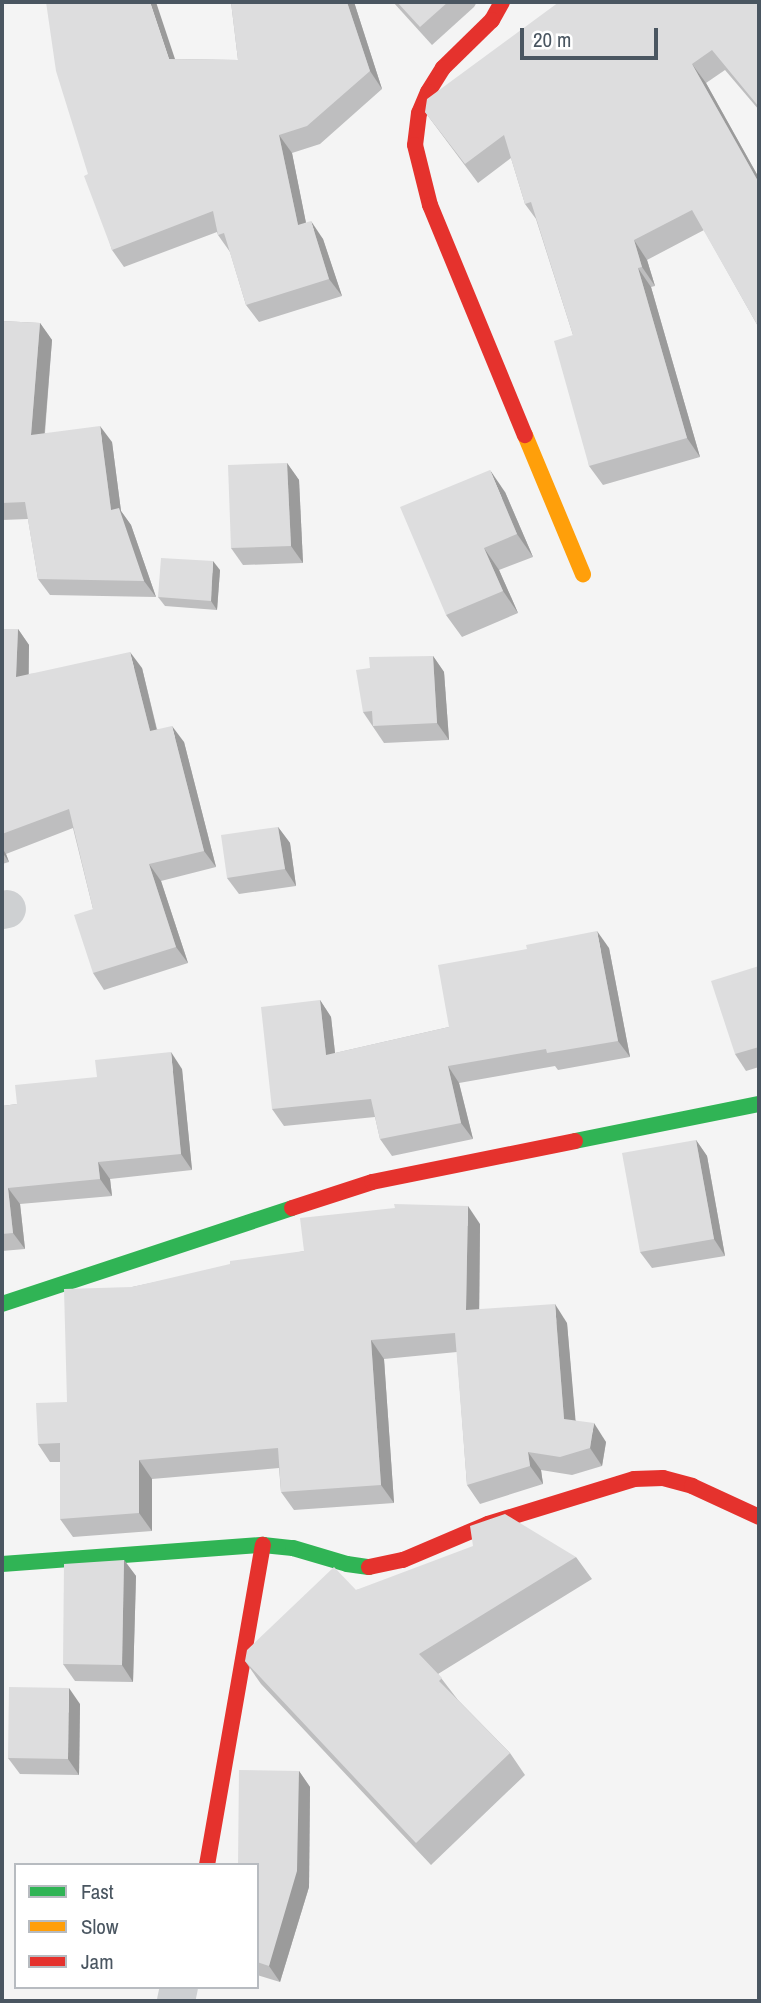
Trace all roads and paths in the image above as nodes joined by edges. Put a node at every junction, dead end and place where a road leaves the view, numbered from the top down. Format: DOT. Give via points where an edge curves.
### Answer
graph roads {
  1 [pos="502,2"];
  2 [pos="583,574"];
  3 [pos="759,1104"];
  4 [pos="2,1304"];
  5 [pos="759,1517"];
  6 [pos="263,1545"];
  7 [pos="2,1564"];
  8 [pos="207,1863"];
  1 -- 2 [label="street" via="492,20 443,68 428,92 419,113 415,145 430,205"];
  3 -- 4 [label="street" via="372,1182"];
  5 -- 6 [label="street" via="692,1486 663,1478 634,1479 488,1524 404,1560 370,1567"];
  6 -- 7 [label="street"];
  6 -- 8 [label="street"];
}
